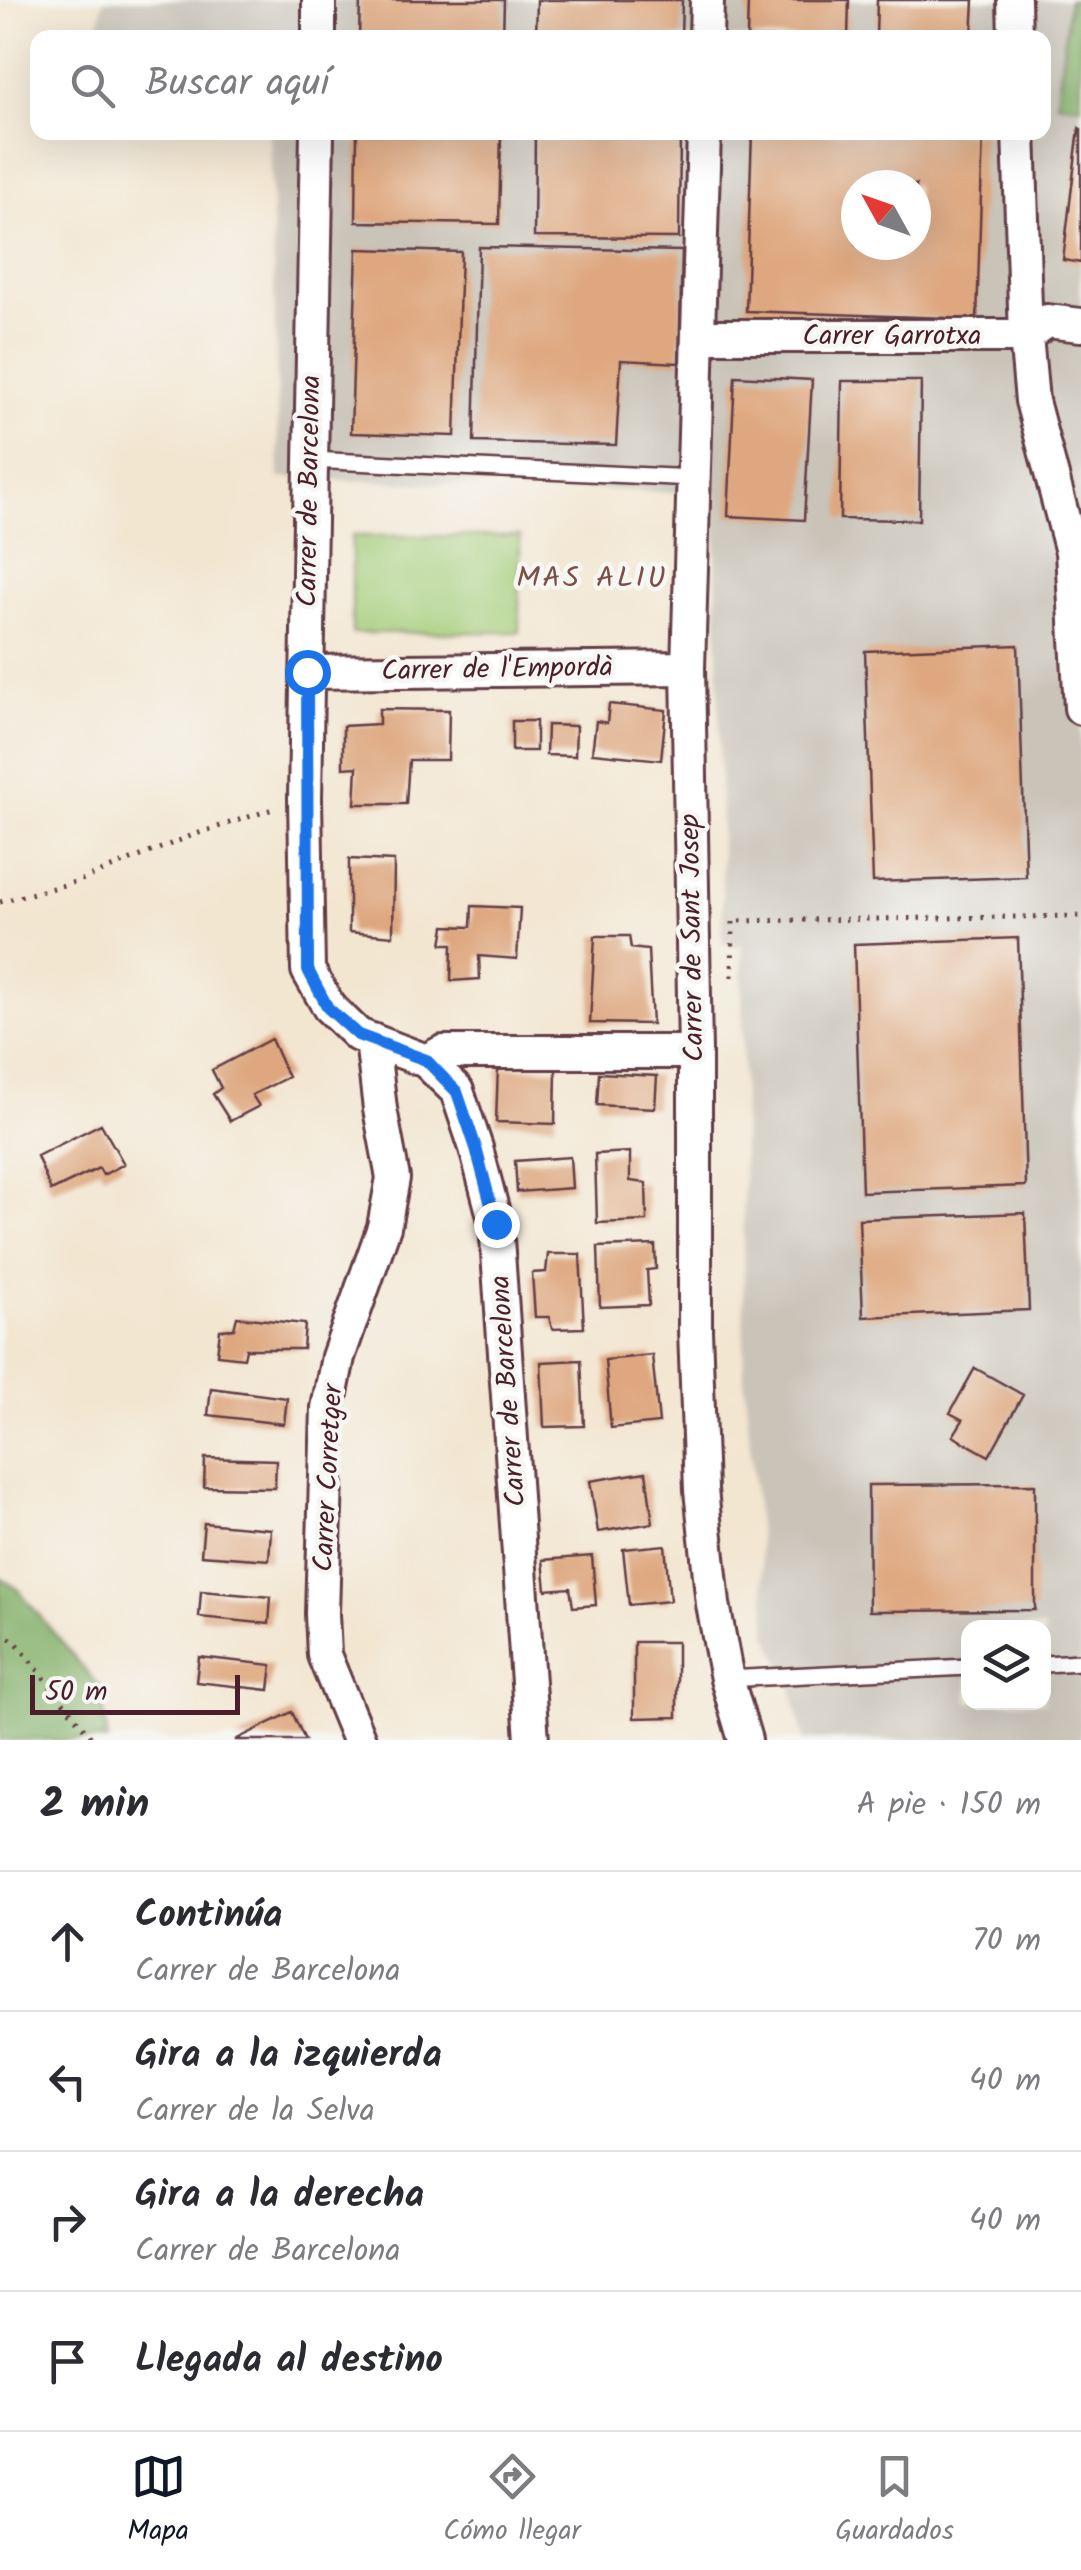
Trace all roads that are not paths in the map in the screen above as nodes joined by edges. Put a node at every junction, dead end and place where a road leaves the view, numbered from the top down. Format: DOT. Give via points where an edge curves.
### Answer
graph roads {
  1 [pos="320,0"];
  2 [pos="707,0"];
  3 [pos="1014,0"];
  4 [pos="319,30"];
  5 [pos="706,30"];
  6 [pos="1016,30"];
  7 [pos="317,140"];
  8 [pos="704,140"];
  9 [pos="1019,140"];
  10 [pos="1081,325"];
  11 [pos="699,336"];
  12 [pos="1026,336"];
  13 [pos="310,460"];
  14 [pos="694,478"];
  15 [pos="688,668"];
  16 [pos="307,672"];
  17 [pos="1081,708"];
  18 [pos="372,1040"];
  19 [pos="696,1052"];
  20 [pos="426,1060"];
  21 [pos="1081,1662"];
  22 [pos="1051,1664"];
  23 [pos="961,1667"];
  24 [pos="727,1679"];
  25 [pos="359,1740"];
  26 [pos="532,1740"];
  27 [pos="744,1740"];
  1 -- 4 [label="street"];
  2 -- 5 [label="street"];
  3 -- 6 [label="street"];
  7 -- 13 [label="street, Carrer de Barcelona"];
  8 -- 11 [label="street, Carrer de Sant Josep"];
  9 -- 12 [label="street"];
  10 -- 12 [label="street, Carrer Garrotxa" via="1046,322"];
  11 -- 12 [label="street, Carrer Garrotxa"];
  11 -- 14 [label="street, Carrer de Sant Josep"];
  12 -- 17 [label="street" via="1032,400 1072,552"];
  13 -- 14 [label="lane"];
  13 -- 16 [label="street, Carrer de Barcelona"];
  14 -- 15 [label="street, Carrer de Sant Josep"];
  15 -- 16 [label="street, Carrer de l'Empordà"];
  15 -- 19 [label="street, Carrer de Sant Josep"];
  16 -- 18 [label="street, Carrer de Barcelona" via="308,970 328,1008"];
  18 -- 20 [label="street"];
  18 -- 25 [label="street, Carrer Corretger" via="393,1178 328,1408 322,1614 324,1656"];
  19 -- 20 [label="street" via="444,1052"];
  19 -- 24 [label="street, Carrer de Sant Josep" via="701,1490"];
  20 -- 26 [label="street, Carrer de Barcelona" via="457,1092 496,1224"];
  21 -- 22 [label="lane"];
  23 -- 24 [label="lane"];
  24 -- 27 [label="street, Carrer de Sant Josep"];
}
